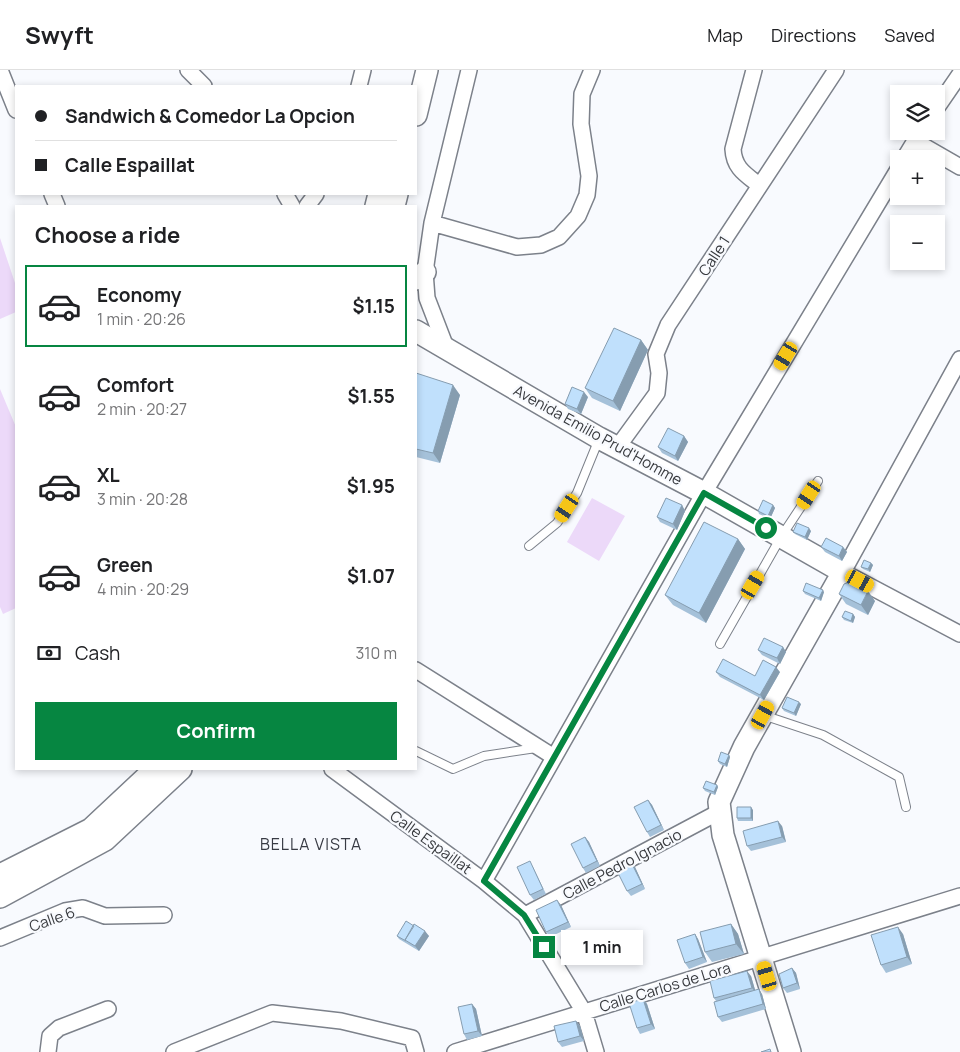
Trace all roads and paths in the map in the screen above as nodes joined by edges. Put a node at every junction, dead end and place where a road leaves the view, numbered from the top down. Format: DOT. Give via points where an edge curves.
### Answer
graph roads {
  1 [pos="0,70"];
  2 [pos="188,70"];
  3 [pos="363,70"];
  4 [pos="413,70"];
  5 [pos="427,70"];
  6 [pos="469,70"];
  7 [pos="592,70"];
  8 [pos="754,70"];
  9 [pos="836,70"];
  10 [pos="960,74"];
  11 [pos="203,85"];
  12 [pos="359,85"];
  13 [pos="409,85"];
  14 [pos="945,96"];
  15 [pos="15,108"];
  16 [pos="417,111"];
  17 [pos="923,140"];
  18 [pos="960,167"];
  19 [pos="890,183"];
  20 [pos="759,185"];
  21 [pos="432,223"];
  22 [pos="420,276"];
  23 [pos="417,332"];
  24 [pos="417,351"];
  25 [pos="447,351"];
  26 [pos="960,359"];
  27 [pos="608,443"];
  28 [pos="818,481"];
  29 [pos="704,493"];
  30 [pos="781,537"];
  31 [pos="529,546"];
  32 [pos="843,572"];
  33 [pos="960,634"];
  34 [pos="720,644"];
  35 [pos="417,671"];
  36 [pos="763,715"];
  37 [pos="538,748"];
  38 [pos="417,751"];
  39 [pos="554,758"];
  40 [pos="154,770"];
  41 [pos="180,770"];
  42 [pos="333,770"];
  43 [pos="906,807"];
  44 [pos="719,812"];
  45 [pos="0,875"];
  46 [pos="484,881"];
  47 [pos="0,896"];
  48 [pos="960,896"];
  49 [pos="164,915"];
  50 [pos="524,915"];
  51 [pos="0,938"];
  52 [pos="761,957"];
  53 [pos="108,1009"];
  54 [pos="584,1012"];
  55 [pos="48,1052"];
  56 [pos="174,1052"];
  57 [pos="416,1052"];
  58 [pos="455,1052"];
  59 [pos="596,1052"];
  60 [pos="790,1052"];
  1 -- 15 [label="street"];
  2 -- 11 [label="street"];
  3 -- 12 [label="street"];
  4 -- 13 [label="main road"];
  5 -- 16 [label="main road"];
  6 -- 21 [label="street"];
  7 -- 21 [label="street" via="582,94 581,124 589,176 587,195 578,216 560,237 541,245 517,247"];
  8 -- 20 [label="street" via="733,158 738,169"];
  9 -- 20 [label="street, Calle 1"];
  10 -- 14 [label="street"];
  17 -- 18 [label="street"];
  19 -- 29 [label="street"];
  20 -- 27 [label="street, Calle 1" via="668,325 656,354 659,373 656,393"];
  21 -- 22 [label="street"];
  22 -- 25 [label="street"];
  23 -- 25 [label="main road, Avenida Emilio Prud'Homme"];
  24 -- 25 [label="main road, Avenida Emilio Prud'Homme"];
  25 -- 27 [label="main road, Avenida Emilio Prud'Homme"];
  26 -- 32 [label="street"];
  27 -- 29 [label="main road, Avenida Emilio Prud'Homme"];
  27 -- 31 [label="lane" via="557,523"];
  28 -- 30 [label="lane"];
  29 -- 30 [label="main road, Avenida Emilio Prud'Homme"];
  29 -- 39 [label="street"];
  30 -- 32 [label="main road, Avenida Emilio Prud'Homme"];
  30 -- 34 [label="lane"];
  32 -- 33 [label="street, Avenida Emilio Prud'Homme"];
  32 -- 36 [label="main road"];
  35 -- 37 [label="street"];
  36 -- 43 [label="lane" via="824,735 899,776"];
  36 -- 44 [label="main road" via="744,747 719,802"];
  37 -- 38 [label="lane" via="484,756 453,769"];
  37 -- 39 [label="street"];
  39 -- 46 [label="street"];
  40 -- 45 [label="main road" via="91,829"];
  41 -- 47 [label="main road" via="105,840"];
  42 -- 46 [label="street, Calle Espaillat"];
  44 -- 50 [label="street, Calle Pedro Ignacio"];
  44 -- 52 [label="main road" via="723,835"];
  46 -- 50 [label="street, Calle Espaillat"];
  48 -- 52 [label="street, Calle Carlos de Lora"];
  49 -- 51 [label="street, Calle 6" via="105,916 83,908 65,911"];
  50 -- 54 [label="street, Calle Espaillat"];
  52 -- 54 [label="street, Calle Carlos de Lora"];
  52 -- 60 [label="main road"];
  53 -- 55 [label="street" via="59,1028 50,1036"];
  54 -- 58 [label="street, Calle Carlos de Lora"];
  54 -- 59 [label="street, Calle Espaillat"];
  56 -- 57 [label="street" via="272,1012 341,1021 412,1038"];
}
